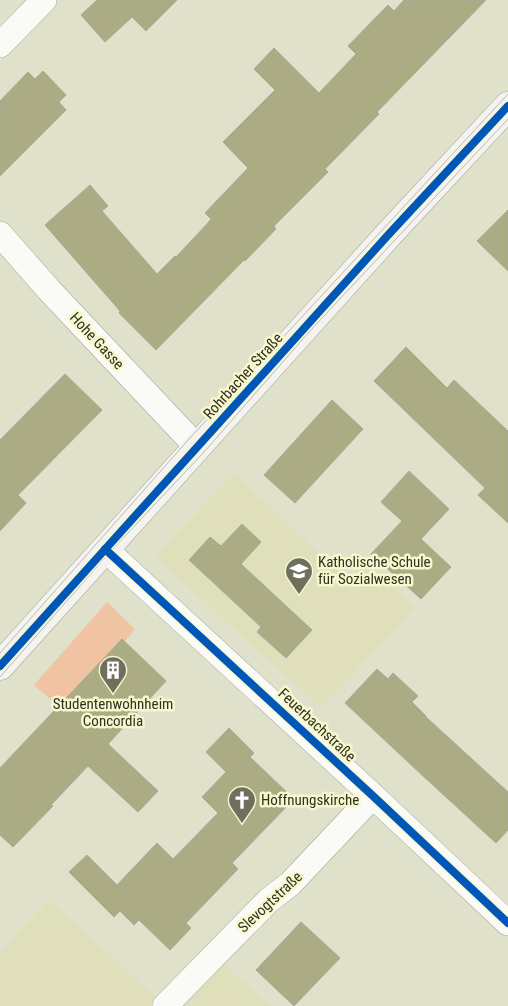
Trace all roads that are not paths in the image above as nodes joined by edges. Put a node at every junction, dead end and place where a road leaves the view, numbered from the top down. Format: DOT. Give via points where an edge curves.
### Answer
graph roads {
  1 [pos="44,0"];
  2 [pos="0,45"];
  3 [pos="508,106"];
  4 [pos="0,234"];
  5 [pos="197,447"];
  6 [pos="105,549"];
  7 [pos="0,666"];
  8 [pos="373,796"];
  9 [pos="508,923"];
  10 [pos="165,1006"];
  1 -- 2 [label="street"];
  3 -- 5 [label="main road, Rohrbacher Straße"];
  4 -- 5 [label="street, Hohe Gasse"];
  5 -- 6 [label="main road, Rohrbacher Straße"];
  6 -- 7 [label="main road, Rohrbacher Straße"];
  6 -- 8 [label="street, Feuerbachstraße"];
  8 -- 9 [label="street, Feuerbachstraße"];
  8 -- 10 [label="street, Slevogtstraße" via="290,884 269,900"];
}
